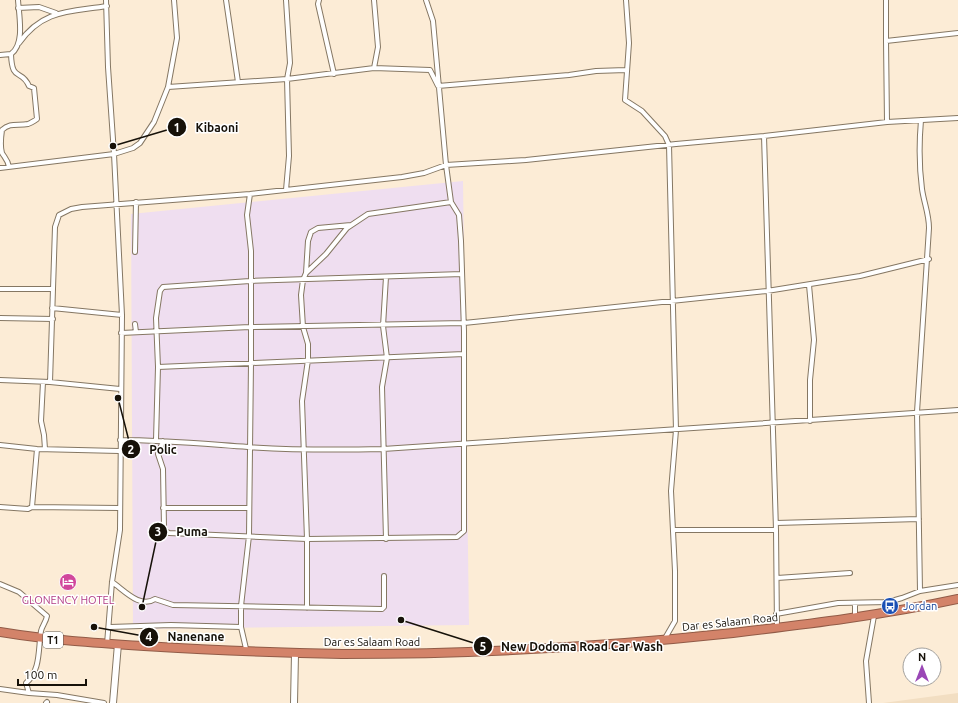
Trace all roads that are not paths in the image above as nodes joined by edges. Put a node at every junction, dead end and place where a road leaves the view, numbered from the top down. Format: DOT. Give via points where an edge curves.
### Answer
graph roads {
  1 [pos="18,0"];
  2 [pos="106,0"];
  3 [pos="174,0"];
  4 [pos="226,0"];
  5 [pos="286,0"];
  6 [pos="319,0"];
  7 [pos="374,0"];
  8 [pos="426,0"];
  9 [pos="626,0"];
  10 [pos="886,0"];
  11 [pos="107,6"];
  12 [pos="18,8"];
  13 [pos="56,13"];
  14 [pos="958,33"];
  15 [pos="886,41"];
  16 [pos="19,43"];
  17 [pos="11,54"];
  18 [pos="0,55"];
  19 [pos="374,68"];
  20 [pos="626,70"];
  21 [pos="334,74"];
  22 [pos="286,79"];
  23 [pos="238,82"];
  24 [pos="438,86"];
  25 [pos="168,87"];
  26 [pos="958,118"];
  27 [pos="921,120"];
  28 [pos="887,122"];
  29 [pos="1,130"];
  30 [pos="764,136"];
  31 [pos="669,145"];
  32 [pos="114,154"];
  33 [pos="446,165"];
  34 [pos="9,167"];
  35 [pos="0,168"];
  36 [pos="286,190"];
  37 [pos="250,194"];
  38 [pos="136,202"];
  39 [pos="451,202"];
  40 [pos="117,204"];
  41 [pos="351,225"];
  42 [pos="135,252"];
  43 [pos="929,259"];
  44 [pos="306,273"];
  45 [pos="462,274"];
  46 [pos="386,277"];
  47 [pos="303,280"];
  48 [pos="250,281"];
  49 [pos="809,285"];
  50 [pos="0,289"];
  51 [pos="53,289"];
  52 [pos="767,291"];
  53 [pos="674,300"];
  54 [pos="52,308"];
  55 [pos="122,315"];
  56 [pos="0,318"];
  57 [pos="54,319"];
  58 [pos="135,324"];
  59 [pos="464,324"];
  60 [pos="384,326"];
  61 [pos="303,327"];
  62 [pos="250,328"];
  63 [pos="136,332"];
  64 [pos="157,332"];
  65 [pos="121,333"];
  66 [pos="464,354"];
  67 [pos="387,358"];
  68 [pos="308,360"];
  69 [pos="252,363"];
  70 [pos="158,367"];
  71 [pos="0,380"];
  72 [pos="43,382"];
  73 [pos="50,382"];
  74 [pos="120,389"];
  75 [pos="958,410"];
  76 [pos="917,412"];
  77 [pos="810,420"];
  78 [pos="772,424"];
  79 [pos="676,430"];
  80 [pos="120,440"];
  81 [pos="156,440"];
  82 [pos="163,441"];
  83 [pos="465,444"];
  84 [pos="0,445"];
  85 [pos="250,447"];
  86 [pos="37,449"];
  87 [pos="45,449"];
  88 [pos="303,449"];
  89 [pos="383,449"];
  90 [pos="119,451"];
  91 [pos="0,507"];
  92 [pos="32,507"];
  93 [pos="119,508"];
  94 [pos="163,508"];
  95 [pos="249,508"];
  96 [pos="919,519"];
  97 [pos="776,523"];
  98 [pos="673,530"];
  99 [pos="776,530"];
  100 [pos="249,536"];
  101 [pos="307,539"];
  102 [pos="386,539"];
  103 [pos="850,573"];
  104 [pos="384,576"];
  105 [pos="777,578"];
  106 [pos="112,582"];
  107 [pos="0,584"];
  108 [pos="958,585"];
  109 [pos="920,591"];
  110 [pos="958,599"];
  111 [pos="855,603"];
  112 [pos="241,606"];
  113 [pos="307,608"];
  114 [pos="776,614"];
  115 [pos="874,616"];
  116 [pos="855,617"];
  117 [pos="110,627"];
  118 [pos="241,628"];
  119 [pos="777,628"];
  120 [pos="0,632"];
  121 [pos="40,639"];
  122 [pos="664,640"];
  123 [pos="107,644"];
  124 [pos="118,644"];
  125 [pos="247,652"];
  126 [pos="294,654"];
  127 [pos="0,689"];
  128 [pos="29,693"];
  129 [pos="104,703"];
  130 [pos="114,703"];
  131 [pos="294,703"];
  132 [pos="869,703"];
  1 -- 12 [label="street"];
  2 -- 11 [label="street"];
  3 -- 25 [label="street" via="177,38"];
  4 -- 23 [label="street"];
  5 -- 22 [label="street" via="290,63"];
  6 -- 21 [label="street"];
  7 -- 19 [label="street" via="378,47"];
  8 -- 24 [label="street" via="433,22"];
  9 -- 20 [label="street" via="629,43"];
  10 -- 15 [label="street"];
  11 -- 13 [label="street"];
  11 -- 32 [label="street"];
  12 -- 13 [label="street" via="39,7"];
  12 -- 16 [label="street"];
  13 -- 16 [label="street" via="28,31"];
  14 -- 15 [label="street"];
  15 -- 28 [label="street"];
  16 -- 17 [label="street" via="17,50"];
  17 -- 18 [label="street"];
  17 -- 29 [label="street" via="12,70 34,88 37,119 28,124 6,126"];
  19 -- 21 [label="street"];
  19 -- 24 [label="street" via="430,70"];
  20 -- 24 [label="street"];
  20 -- 31 [label="street" via="625,101 642,111 665,136"];
  21 -- 22 [label="street"];
  22 -- 23 [label="street"];
  22 -- 36 [label="street" via="289,156"];
  23 -- 25 [label="street"];
  24 -- 33 [label="street"];
  25 -- 32 [label="street" via="154,122 140,143"];
  26 -- 27 [label="street"];
  27 -- 28 [label="street"];
  27 -- 43 [label="street" via="920,153 924,204 929,211"];
  28 -- 30 [label="street"];
  29 -- 34 [label="street" via="2,153 8,160"];
  30 -- 31 [label="street"];
  30 -- 52 [label="street"];
  31 -- 33 [label="street" via="496,163"];
  31 -- 53 [label="street"];
  32 -- 34 [label="street"];
  32 -- 40 [label="street"];
  33 -- 36 [label="street" via="424,173"];
  33 -- 39 [label="street"];
  34 -- 35 [label="street"];
  36 -- 37 [label="street"];
  37 -- 38 [label="street"];
  37 -- 48 [label="street"];
  38 -- 40 [label="street"];
  38 -- 42 [label="street"];
  39 -- 41 [label="street" via="372,213"];
  39 -- 45 [label="street" via="459,215"];
  40 -- 51 [label="street" via="71,209 58,216 55,226"];
  40 -- 55 [label="street"];
  41 -- 44 [label="street"];
  41 -- 44 [label="street" via="318,228 311,232"];
  43 -- 49 [label="street" via="860,276"];
  43 -- 76 [label="street"];
  44 -- 47 [label="street"];
  45 -- 46 [label="street"];
  45 -- 59 [label="street"];
  46 -- 47 [label="street"];
  46 -- 60 [label="street"];
  47 -- 48 [label="street"];
  47 -- 61 [label="street"];
  48 -- 62 [label="street"];
  48 -- 64 [label="street" via="163,287 160,291 156,318"];
  49 -- 52 [label="street"];
  49 -- 77 [label="street" via="814,340"];
  50 -- 51 [label="street"];
  51 -- 54 [label="street"];
  52 -- 53 [label="street"];
  52 -- 78 [label="street"];
  53 -- 59 [label="street"];
  53 -- 79 [label="street"];
  54 -- 55 [label="street"];
  54 -- 57 [label="street"];
  55 -- 65 [label="street"];
  56 -- 57 [label="street"];
  57 -- 73 [label="street"];
  58 -- 63 [label="street"];
  59 -- 60 [label="street"];
  59 -- 66 [label="street"];
  60 -- 61 [label="street"];
  60 -- 67 [label="street"];
  61 -- 62 [label="street"];
  61 -- 68 [label="street" via="308,344"];
  62 -- 64 [label="street"];
  62 -- 69 [label="street"];
  63 -- 64 [label="street"];
  63 -- 65 [label="street"];
  64 -- 70 [label="street"];
  65 -- 74 [label="street"];
  66 -- 67 [label="street"];
  66 -- 83 [label="street"];
  67 -- 68 [label="street"];
  67 -- 89 [label="street" via="382,387"];
  68 -- 69 [label="street"];
  68 -- 88 [label="street" via="302,401"];
  69 -- 70 [label="street"];
  69 -- 85 [label="street"];
  70 -- 81 [label="street"];
  71 -- 72 [label="street"];
  72 -- 73 [label="street"];
  72 -- 87 [label="street" via="41,421"];
  73 -- 74 [label="street"];
  74 -- 80 [label="street"];
  75 -- 76 [label="street"];
  76 -- 77 [label="street"];
  76 -- 96 [label="street"];
  77 -- 78 [label="street"];
  78 -- 79 [label="street"];
  78 -- 97 [label="street"];
  79 -- 83 [label="street"];
  79 -- 98 [label="street" via="671,491"];
  80 -- 81 [label="street"];
  80 -- 90 [label="street"];
  81 -- 82 [label="street"];
  82 -- 85 [label="street"];
  82 -- 94 [label="street" via="158,454 163,469"];
  83 -- 89 [label="street"];
  83 -- 102 [label="street" via="466,523 462,535"];
  84 -- 86 [label="street"];
  85 -- 88 [label="street"];
  85 -- 95 [label="street"];
  86 -- 87 [label="street"];
  86 -- 92 [label="street"];
  87 -- 90 [label="street"];
  88 -- 89 [label="street"];
  88 -- 101 [label="street"];
  89 -- 102 [label="street"];
  90 -- 93 [label="street"];
  91 -- 92 [label="street"];
  92 -- 93 [label="street"];
  93 -- 106 [label="street" via="120,530"];
  94 -- 95 [label="street"];
  94 -- 100 [label="street" via="164,527 169,533"];
  95 -- 100 [label="street"];
  96 -- 97 [label="street"];
  96 -- 109 [label="street"];
  97 -- 99 [label="street"];
  98 -- 99 [label="street"];
  98 -- 122 [label="street" via="675,621"];
  99 -- 105 [label="street"];
  100 -- 101 [label="street"];
  100 -- 112 [label="street"];
  101 -- 102 [label="street"];
  101 -- 113 [label="street"];
  103 -- 105 [label="street"];
  104 -- 113 [label="street" via="384,609"];
  105 -- 114 [label="street"];
  106 -- 112 [label="street" via="136,600 154,599 173,605"];
  106 -- 117 [label="street"];
  107 -- 121 [label="street" via="19,592 47,616"];
  108 -- 109 [label="street"];
  109 -- 111 [label="street" via="888,602"];
  110 -- 115 [label="highway, Dar es Salaam Road / T1"];
  111 -- 114 [label="street" via="838,603"];
  111 -- 116 [label="street"];
  112 -- 113 [label="street"];
  112 -- 118 [label="street"];
  114 -- 119 [label="street"];
  115 -- 116 [label="highway, Dar es Salaam Road / T1"];
  115 -- 132 [label="street" via="866,661"];
  116 -- 119 [label="highway, Dar es Salaam Road / T1"];
  117 -- 118 [label="street" via="171,625"];
  117 -- 123 [label="street"];
  118 -- 125 [label="street"];
  119 -- 122 [label="highway, Dar es Salaam Road / T1"];
  120 -- 121 [label="highway, Dar es Salaam Road / T1"];
  121 -- 123 [label="highway, Dar es Salaam Road / T1"];
  121 -- 128 [label="street" via="33,677 26,683"];
  122 -- 126 [label="highway, Dar es Salaam Road / T1" via="505,651"];
  123 -- 124 [label="highway, Dar es Salaam Road / T1"];
  124 -- 125 [label="highway, Dar es Salaam Road / T1"];
  124 -- 130 [label="street"];
  125 -- 126 [label="highway, Dar es Salaam Road / T1"];
  126 -- 131 [label="street"];
  127 -- 128 [label="street"];
  128 -- 129 [label="street"];
}
